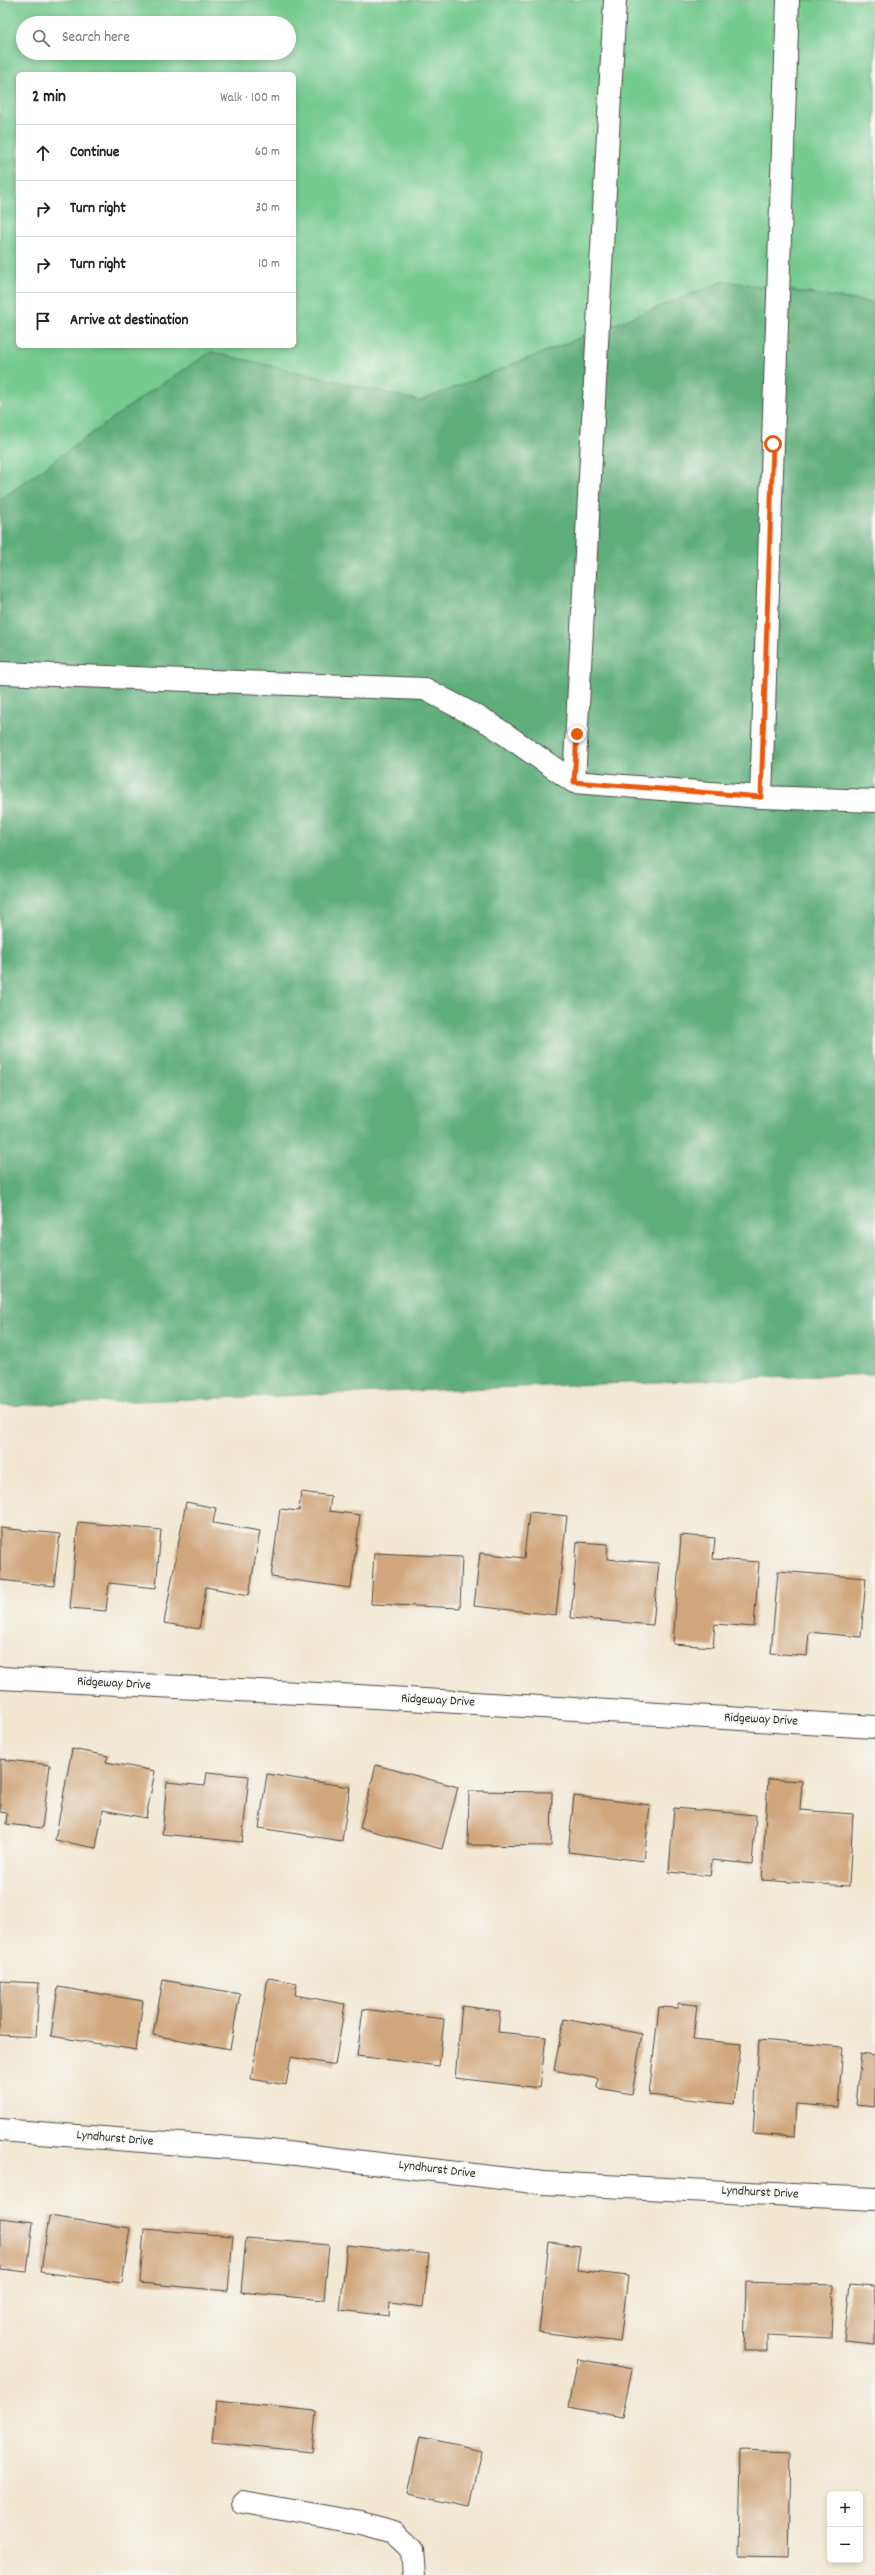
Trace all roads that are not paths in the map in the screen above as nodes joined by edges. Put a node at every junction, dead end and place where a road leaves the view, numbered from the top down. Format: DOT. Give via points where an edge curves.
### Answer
graph roads {
  1 [pos="615,0"];
  2 [pos="788,0"];
  3 [pos="0,672"];
  4 [pos="574,782"];
  5 [pos="761,797"];
  6 [pos="875,801"];
  7 [pos="0,1678"];
  8 [pos="875,1727"];
  9 [pos="0,2130"];
  10 [pos="875,2199"];
  11 [pos="244,2502"];
  12 [pos="414,2575"];
  1 -- 4 [label="street"];
  2 -- 5 [label="street"];
  3 -- 4 [label="street" via="425,689 489,723"];
  4 -- 5 [label="street"];
  5 -- 6 [label="street"];
  7 -- 8 [label="street, Ridgeway Drive" via="358,1696"];
  9 -- 10 [label="street, Lyndhurst Drive" via="270,2151 543,2183"];
  11 -- 12 [label="street" via="361,2523 394,2532 412,2549"];
}
